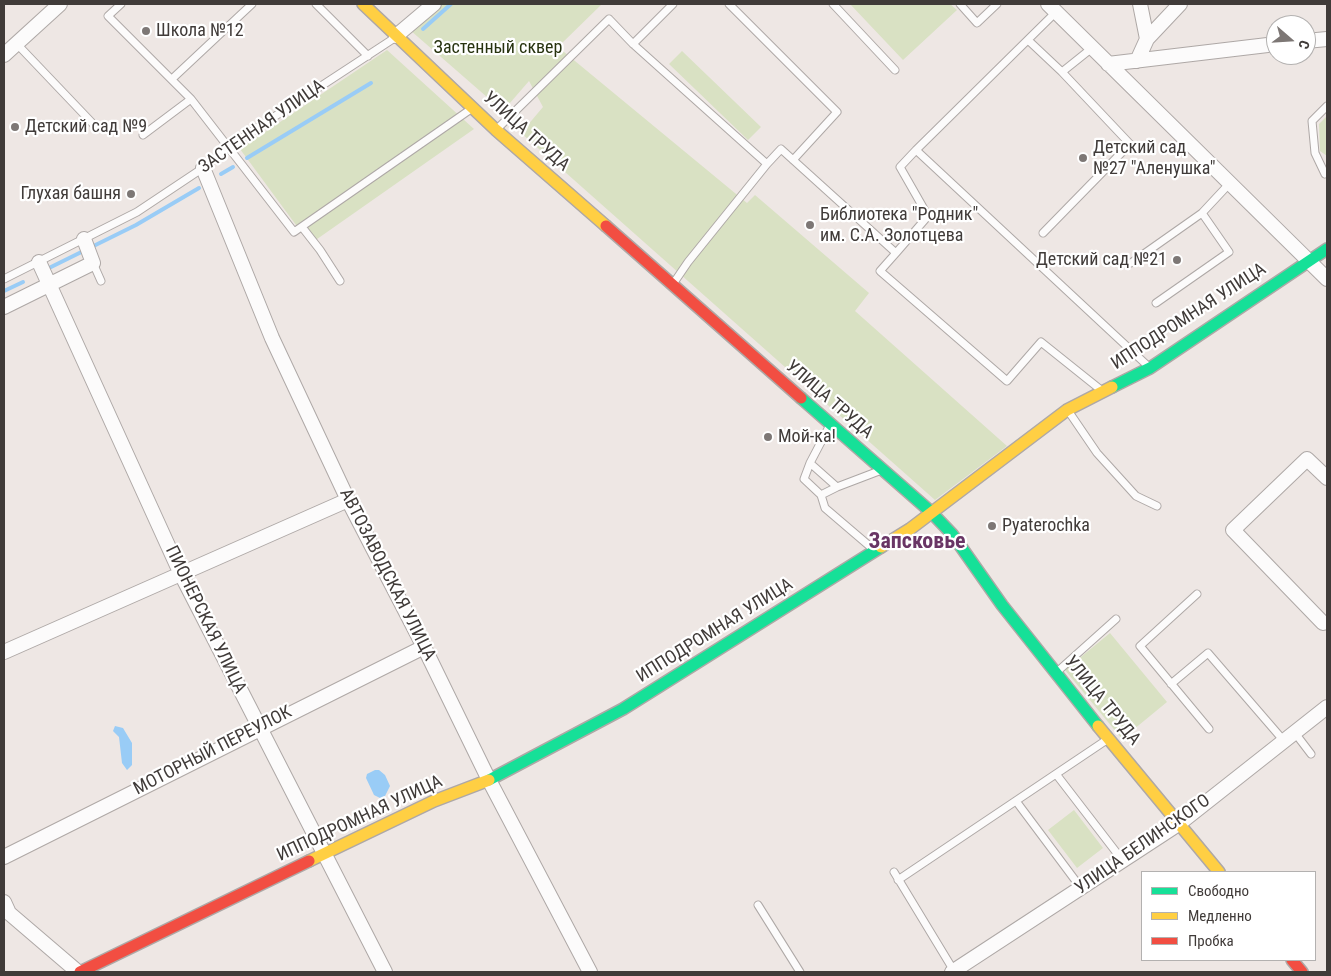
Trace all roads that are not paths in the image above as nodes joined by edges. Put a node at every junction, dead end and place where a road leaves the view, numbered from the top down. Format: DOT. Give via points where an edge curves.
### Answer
graph roads {
  1 [pos="60,4"];
  2 [pos="121,4"];
  3 [pos="252,4"];
  4 [pos="316,4"];
  5 [pos="363,4"];
  6 [pos="434,4"];
  7 [pos="673,4"];
  8 [pos="730,4"];
  9 [pos="833,4"];
  10 [pos="960,4"];
  11 [pos="997,4"];
  12 [pos="1140,4"];
  13 [pos="1180,4"];
  14 [pos="1052,8"];
  15 [pos="396,36"];
  16 [pos="1146,39"];
  17 [pos="1028,40"];
  18 [pos="16,43"];
  19 [pos="633,44"];
  20 [pos="1266,45"];
  21 [pos="1092,48"];
  22 [pos="4,55"];
  23 [pos="368,56"];
  24 [pos="1137,61"];
  25 [pos="1108,64"];
  26 [pos="895,70"];
  27 [pos="1062,72"];
  28 [pos="172,79"];
  29 [pos="191,98"];
  30 [pos="1327,106"];
  31 [pos="473,107"];
  32 [pos="97,128"];
  33 [pos="496,130"];
  34 [pos="144,135"];
  35 [pos="228,146"];
  36 [pos="916,150"];
  37 [pos="793,160"];
  38 [pos="767,164"];
  39 [pos="203,168"];
  40 [pos="1327,172"];
  41 [pos="1231,183"];
  42 [pos="1202,213"];
  43 [pos="302,226"];
  44 [pos="1043,233"];
  45 [pos="1327,248"];
  46 [pos="88,250"];
  47 [pos="896,253"];
  48 [pos="1309,260"];
  49 [pos="39,262"];
  50 [pos="1131,263"];
  51 [pos="1327,279"];
  52 [pos="4,280"];
  53 [pos="101,281"];
  54 [pos="340,281"];
  55 [pos="50,284"];
  56 [pos="673,284"];
  57 [pos="1156,303"];
  58 [pos="4,307"];
  59 [pos="1150,368"];
  60 [pos="1103,392"];
  61 [pos="1067,410"];
  62 [pos="830,424"];
  63 [pos="810,463"];
  64 [pos="882,470"];
  65 [pos="1327,478"];
  66 [pos="837,487"];
  67 [pos="821,494"];
  68 [pos="348,500"];
  69 [pos="1157,506"];
  70 [pos="931,512"];
  71 [pos="875,551"];
  72 [pos="180,572"];
  73 [pos="1197,594"];
  74 [pos="1116,619"];
  75 [pos="1326,623"];
  76 [pos="424,647"];
  77 [pos="4,652"];
  78 [pos="1056,673"];
  79 [pos="1171,684"];
  80 [pos="1327,707"];
  81 [pos="258,728"];
  82 [pos="1209,729"];
  83 [pos="1290,737"];
  84 [pos="1109,739"];
  85 [pos="1311,754"];
  86 [pos="1056,774"];
  87 [pos="489,780"];
  88 [pos="1016,801"];
  89 [pos="1180,823"];
  90 [pos="324,855"];
  91 [pos="4,857"];
  92 [pos="1123,861"];
  93 [pos="1218,871"];
  94 [pos="894,872"];
  95 [pos="898,880"];
  96 [pos="1081,888"];
  97 [pos="4,902"];
  98 [pos="758,905"];
  99 [pos="1293,961"];
  100 [pos="79,972"];
  101 [pos="385,972"];
  102 [pos="590,972"];
  103 [pos="800,972"];
  104 [pos="953,972"];
  105 [pos="1302,972"];
  1 -- 18 [label="street"];
  2 -- 28 [label="lane" via="108,16"];
  3 -- 28 [label="lane"];
  4 -- 23 [label="lane"];
  5 -- 15 [label="street, УЛИЦА ТРУДА"];
  6 -- 15 [label="street, ЗАСТЕННАЯ УЛИЦА"];
  7 -- 19 [label="lane"];
  8 -- 37 [label="lane" via="837,112"];
  9 -- 26 [label="lane"];
  10 -- 11 [label="lane" via="977,23"];
  12 -- 16 [label="street"];
  13 -- 16 [label="street"];
  14 -- 17 [label="lane"];
  14 -- 21 [label="street"];
  15 -- 23 [label="lane, ЗАСТЕННАЯ УЛИЦА"];
  15 -- 31 [label="street, УЛИЦА ТРУДА"];
  16 -- 24 [label="street"];
  17 -- 27 [label="lane"];
  17 -- 36 [label="lane"];
  18 -- 22 [label="street"];
  18 -- 32 [label="lane"];
  19 -- 33 [label="lane" via="609,19"];
  19 -- 38 [label="lane"];
  20 -- 24 [label="street"];
  21 -- 25 [label="street"];
  21 -- 27 [label="lane"];
  23 -- 35 [label="lane, ЗАСТЕННАЯ УЛИЦА"];
  24 -- 25 [label="street"];
  25 -- 41 [label="street"];
  27 -- 44 [label="lane" via="1130,144"];
  28 -- 29 [label="lane"];
  29 -- 34 [label="lane"];
  29 -- 35 [label="lane"];
  30 -- 40 [label="lane" via="1312,121 1315,153 1325,174"];
  31 -- 33 [label="street, УЛИЦА ТРУДА"];
  31 -- 43 [label="lane"];
  33 -- 56 [label="street, УЛИЦА ТРУДА"];
  35 -- 39 [label="lane, ЗАСТЕННАЯ УЛИЦА"];
  35 -- 43 [label="lane" via="294,232"];
  36 -- 47 [label="lane" via="900,167 928,216"];
  36 -- 59 [label="lane"];
  37 -- 38 [label="lane" via="781,149"];
  37 -- 47 [label="lane"];
  38 -- 56 [label="lane"];
  39 -- 46 [label="lane, ЗАСТЕННАЯ УЛИЦА"];
  39 -- 68 [label="street, АВТОЗАВОДСКАЯ УЛИЦА" via="272,338"];
  41 -- 42 [label="lane"];
  41 -- 48 [label="street"];
  42 -- 50 [label="lane"];
  42 -- 57 [label="lane" via="1228,252"];
  43 -- 54 [label="lane"];
  45 -- 48 [label="street, ИППОДРОМНАЯ УЛИЦА"];
  46 -- 49 [label="lane, ЗАСТЕННАЯ УЛИЦА"];
  46 -- 53 [label="lane"];
  46 -- 55 [label="street, ЗАСТЕННАЯ УЛИЦА"];
  47 -- 60 [label="lane" via="880,271 1007,381 1042,342"];
  48 -- 51 [label="street"];
  48 -- 59 [label="street, ИППОДРОМНАЯ УЛИЦА"];
  49 -- 52 [label="lane, ЗАСТЕННАЯ УЛИЦА"];
  49 -- 55 [label="street, ПИОНЕРСКАЯ УЛИЦА"];
  55 -- 58 [label="street, ЗАСТЕННАЯ УЛИЦА"];
  55 -- 72 [label="street, ПИОНЕРСКАЯ УЛИЦА"];
  56 -- 62 [label="street, УЛИЦА ТРУДА"];
  59 -- 60 [label="street, ИППОДРОМНАЯ УЛИЦА"];
  60 -- 61 [label="street, ИППОДРОМНАЯ УЛИЦА"];
  61 -- 69 [label="lane" via="1097,453 1136,496"];
  61 -- 70 [label="street, ИППОДРОМНАЯ УЛИЦА"];
  62 -- 63 [label="lane"];
  62 -- 64 [label="street, УЛИЦА ТРУДА"];
  63 -- 66 [label="lane"];
  63 -- 67 [label="lane" via="804,479"];
  64 -- 66 [label="lane"];
  64 -- 70 [label="street, УЛИЦА ТРУДА"];
  65 -- 75 [label="street" via="1307,459 1233,530"];
  66 -- 67 [label="lane"];
  67 -- 71 [label="lane" via="825,508"];
  68 -- 72 [label="street"];
  68 -- 76 [label="street, АВТОЗАВОДСКАЯ УЛИЦА"];
  70 -- 71 [label="street, ИППОДРОМНАЯ УЛИЦА"];
  70 -- 78 [label="street, УЛИЦА ТРУДА" via="952,534"];
  71 -- 87 [label="street, ИППОДРОМНАЯ УЛИЦА" via="623,709"];
  72 -- 77 [label="street"];
  72 -- 81 [label="street, ПИОНЕРСКАЯ УЛИЦА"];
  73 -- 79 [label="lane" via="1140,646"];
  74 -- 78 [label="lane"];
  76 -- 81 [label="street, МОТОРНЫЙ ПЕРЕУЛОК"];
  76 -- 87 [label="street, АВТОЗАВОДСКАЯ УЛИЦА"];
  78 -- 84 [label="street, УЛИЦА ТРУДА"];
  79 -- 82 [label="lane"];
  79 -- 83 [label="lane" via="1208,653"];
  80 -- 83 [label="street, УЛИЦА БЕЛИНСКОГО"];
  81 -- 90 [label="street, ПИОНЕРСКАЯ УЛИЦА"];
  81 -- 91 [label="street, МОТОРНЫЙ ПЕРЕУЛОК"];
  83 -- 85 [label="lane"];
  83 -- 89 [label="street, УЛИЦА БЕЛИНСКОГО"];
  84 -- 86 [label="lane"];
  84 -- 89 [label="street, УЛИЦА ТРУДА"];
  86 -- 88 [label="lane"];
  86 -- 92 [label="lane"];
  87 -- 90 [label="street, ИППОДРОМНАЯ УЛИЦА" via="434,801"];
  87 -- 102 [label="street, АВТОЗАВОДСКАЯ УЛИЦА"];
  88 -- 95 [label="lane"];
  88 -- 96 [label="lane"];
  89 -- 92 [label="street, УЛИЦА БЕЛИНСКОГО"];
  89 -- 93 [label="street, УЛИЦА ТРУДА"];
  90 -- 100 [label="street, ИППОДРОМНАЯ УЛИЦА"];
  90 -- 101 [label="street, ПИОНЕРСКАЯ УЛИЦА"];
  92 -- 96 [label="street, УЛИЦА БЕЛИНСКОГО"];
  94 -- 95 [label="lane"];
  95 -- 104 [label="lane"];
  96 -- 104 [label="street, УЛИЦА БЕЛИНСКОГО"];
  97 -- 100 [label="street" via="9,913"];
  98 -- 103 [label="lane"];
  99 -- 105 [label="street"];
}
